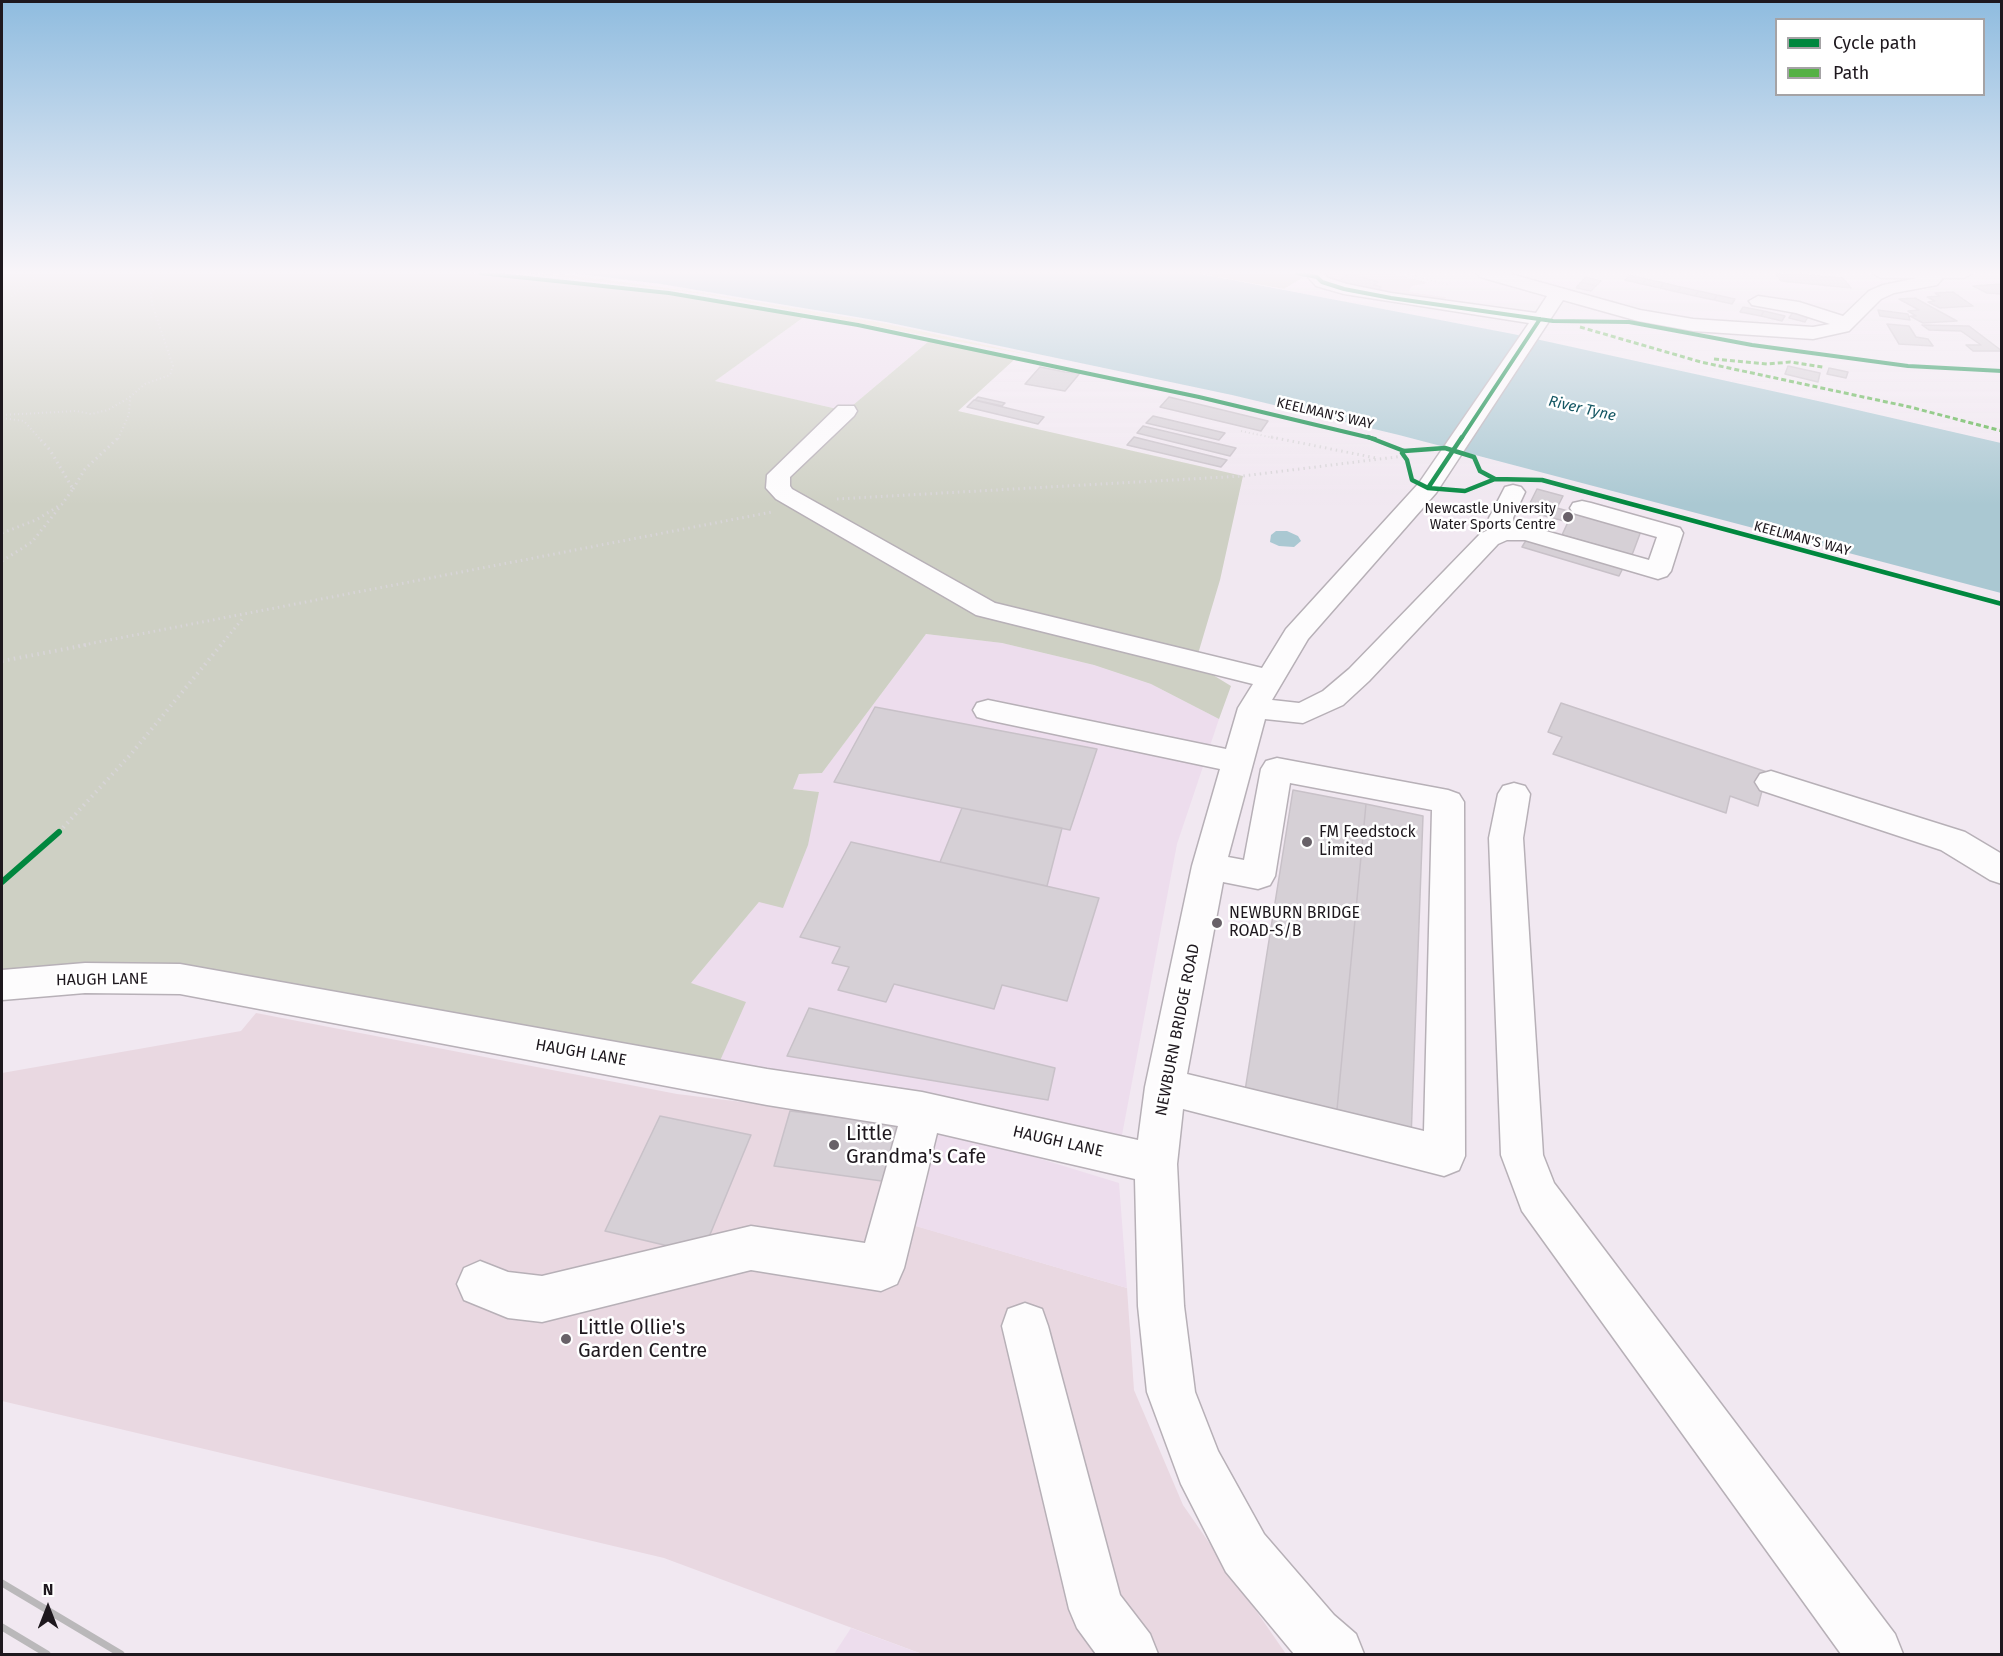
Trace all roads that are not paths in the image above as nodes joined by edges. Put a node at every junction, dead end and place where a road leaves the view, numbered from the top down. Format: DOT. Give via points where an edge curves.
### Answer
graph roads {
  1 [pos="1519,350"];
  2 [pos="846,411"];
  3 [pos="1513,492"];
  4 [pos="1582,508"];
  5 [pos="1503,532"];
  6 [pos="1262,694"];
  7 [pos="988,710"];
  8 [pos="1237,762"];
  9 [pos="1771,782"];
  10 [pos="1514,794"];
  11 [pos="1209,866"];
  12 [pos="2001,871"];
  13 [pos="2,985"];
  14 [pos="1165,1087"];
  15 [pos="922,1112"];
  16 [pos="1156,1164"];
  17 [pos="480,1284"];
  18 [pos="1025,1326"];
  19 [pos="1317,1648"];
  20 [pos="1130,1654"];
  21 [pos="1875,1654"];
  1 -- 6 [label="street, NEWBURN BRIDGE ROAD" via="1436,475 1296,635"];
  2 -- 6 [label="street" via="779,475 778,488 795,501 986,609"];
  3 -- 5 [label="street" via="1501,518"];
  4 -- 5 [label="street" via="1671,533 1658,571 1526,533"];
  5 -- 6 [label="street" via="1489,539 1333,698 1304,713"];
  6 -- 8 [label="street, NEWBURN BRIDGE ROAD"];
  7 -- 8 [label="street"];
  8 -- 11 [label="street, NEWBURN BRIDGE ROAD"];
  9 -- 12 [label="street" via="1953,841"];
  10 -- 21 [label="street" via="1506,838 1522,1155 1537,1196"];
  11 -- 14 [label="street, NEWBURN BRIDGE ROAD"];
  11 -- 14 [label="street" via="1258,876 1276,769 1448,801 1444,1156"];
  13 -- 15 [label="street, HAUGH LANE" via="85,978 180,979"];
  14 -- 16 [label="street, NEWBURN BRIDGE ROAD"];
  15 -- 16 [label="street, HAUGH LANE"];
  15 -- 17 [label="street" via="881,1268 751,1248 542,1299 508,1294"];
  16 -- 19 [label="street, NEWBURN BRIDGE ROAD" via="1161,1306 1171,1392 1198,1466 1245,1552"];
  18 -- 20 [label="street" via="1096,1609"];
}
